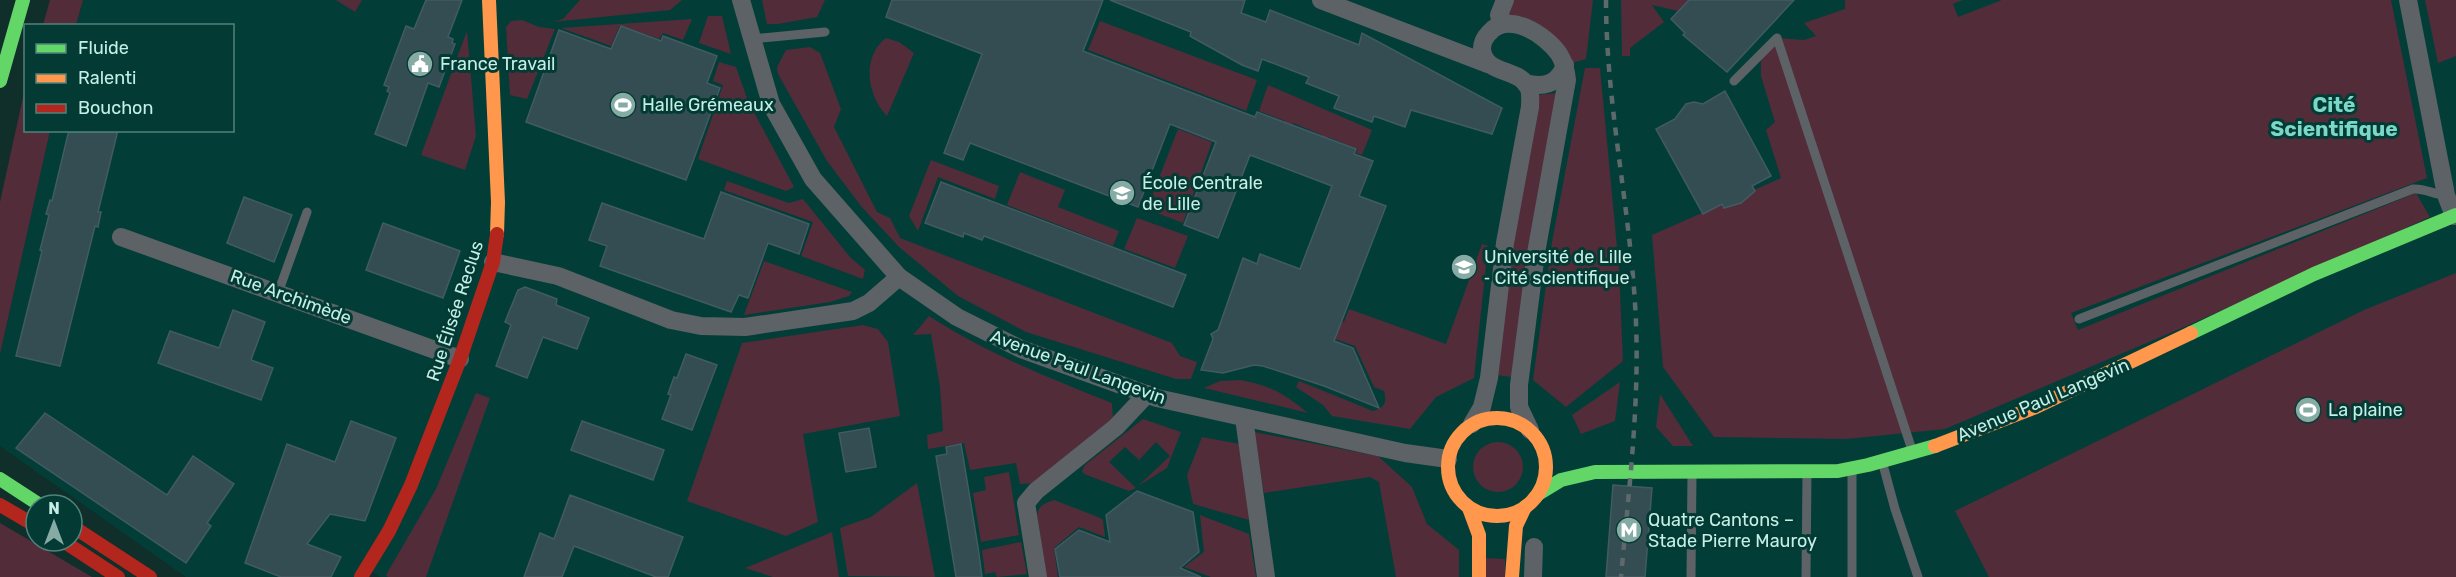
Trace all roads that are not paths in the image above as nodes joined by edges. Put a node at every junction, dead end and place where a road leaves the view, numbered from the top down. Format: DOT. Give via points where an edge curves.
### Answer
graph roads {
  1 [pos="23,0"];
  2 [pos="489,0"];
  3 [pos="741,0"];
  4 [pos="1321,0"];
  5 [pos="1504,0"];
  6 [pos="2408,0"];
  7 [pos="1506,23"];
  8 [pos="825,32"];
  9 [pos="751,39"];
  10 [pos="1488,64"];
  11 [pos="1565,65"];
  12 [pos="0,81"];
  13 [pos="1734,81"];
  14 [pos="1525,83"];
  15 [pos="2446,195"];
  16 [pos="307,212"];
  17 [pos="2455,216"];
  18 [pos="121,237"];
  19 [pos="493,262"];
  20 [pos="899,277"];
  21 [pos="278,293"];
  22 [pos="2079,319"];
  23 [pos="460,359"];
  24 [pos="1147,394"];
  25 [pos="1244,418"];
  26 [pos="1472,424"];
  27 [pos="1530,430"];
  28 [pos="1543,449"];
  29 [pos="1912,452"];
  30 [pos="1448,459"];
  31 [pos="1882,461"];
  32 [pos="1852,469"];
  33 [pos="1604,471"];
  34 [pos="1692,472"];
  35 [pos="1807,472"];
  36 [pos="0,479"];
  37 [pos="1538,494"];
  38 [pos="24,495"];
  39 [pos="0,505"];
  40 [pos="1525,507"];
  41 [pos="1470,508"];
  42 [pos="24,519"];
  43 [pos="84,534"];
  44 [pos="1534,547"];
  45 [pos="81,553"];
  46 [pos="118,577"];
  47 [pos="150,577"];
  48 [pos="361,577"];
  49 [pos="1038,577"];
  50 [pos="1266,577"];
  51 [pos="1479,577"];
  52 [pos="1512,577"];
  53 [pos="1533,577"];
  54 [pos="1691,577"];
  55 [pos="1806,577"];
  56 [pos="1852,577"];
  57 [pos="1918,577"];
  1 -- 12 [label="main road"];
  2 -- 19 [label="main road, Rue Élisée Reclus" via="498,209"];
  3 -- 9 [label="street, Avenue Paul Langevin"];
  4 -- 10 [label="street"];
  5 -- 7 [label="street" via="1499,15"];
  6 -- 15 [label="street"];
  7 -- 10 [label="street" via="1493,28 1483,42"];
  7 -- 11 [label="street" via="1521,26 1544,39"];
  8 -- 9 [label="lane"];
  9 -- 20 [label="street, Avenue Paul Langevin" via="771,104 813,180"];
  10 -- 14 [label="street"];
  11 -- 14 [label="street" via="1561,75 1550,84"];
  11 -- 27 [label="street" via="1566,92 1536,253 1519,385 1519,407"];
  13 -- 29 [label="lane" via="1777,38"];
  14 -- 26 [label="street" via="1530,107 1505,243 1489,378 1482,407"];
  15 -- 17 [label="street"];
  15 -- 22 [label="lane" via="2413,189"];
  16 -- 21 [label="lane"];
  17 -- 29 [label="main road, Avenue Paul Langevin" via="2314,274 2036,407"];
  18 -- 21 [label="street, Rue Archimède"];
  19 -- 20 [label="street" via="558,276 671,320 717,328 853,311 869,303"];
  19 -- 23 [label="main road, Rue Élisée Reclus"];
  20 -- 24 [label="street, Avenue Paul Langevin" via="957,317 1021,349"];
  21 -- 23 [label="street, Rue Archimède"];
  23 -- 48 [label="main road, Rue Élisée Reclus" via="411,485"];
  24 -- 25 [label="street, Avenue Paul Langevin"];
  24 -- 49 [label="street" via="1116,427 1026,503"];
  25 -- 30 [label="street, Avenue Paul Langevin"];
  25 -- 50 [label="street"];
  26 -- 27 [label="main road" via="1488,418 1505,418"];
  26 -- 30 [label="main road" via="1456,438"];
  27 -- 28 [label="main road"];
  28 -- 33 [label="main road, Avenue Paul Langevin" via="1564,464"];
  28 -- 37 [label="main road" via="1546,472"];
  29 -- 31 [label="main road, Avenue Paul Langevin"];
  30 -- 41 [label="main road" via="1451,487"];
  31 -- 32 [label="main road, Avenue Paul Langevin"];
  31 -- 57 [label="lane"];
  32 -- 35 [label="main road, Avenue Paul Langevin"];
  32 -- 56 [label="lane"];
  33 -- 34 [label="main road, Avenue Paul Langevin"];
  33 -- 37 [label="main road, Avenue Paul Langevin" via="1568,476"];
  34 -- 35 [label="main road, Avenue Paul Langevin"];
  34 -- 54 [label="lane"];
  35 -- 55 [label="lane"];
  36 -- 38 [label="main road"];
  37 -- 40 [label="main road"];
  39 -- 42 [label="main road"];
  40 -- 41 [label="main road" via="1498,516"];
  40 -- 52 [label="main road" via="1516,526"];
  41 -- 51 [label="main road" via="1479,535"];
  43 -- 47 [label="main road"];
  44 -- 53 [label="street"];
  45 -- 46 [label="main road"];
}
